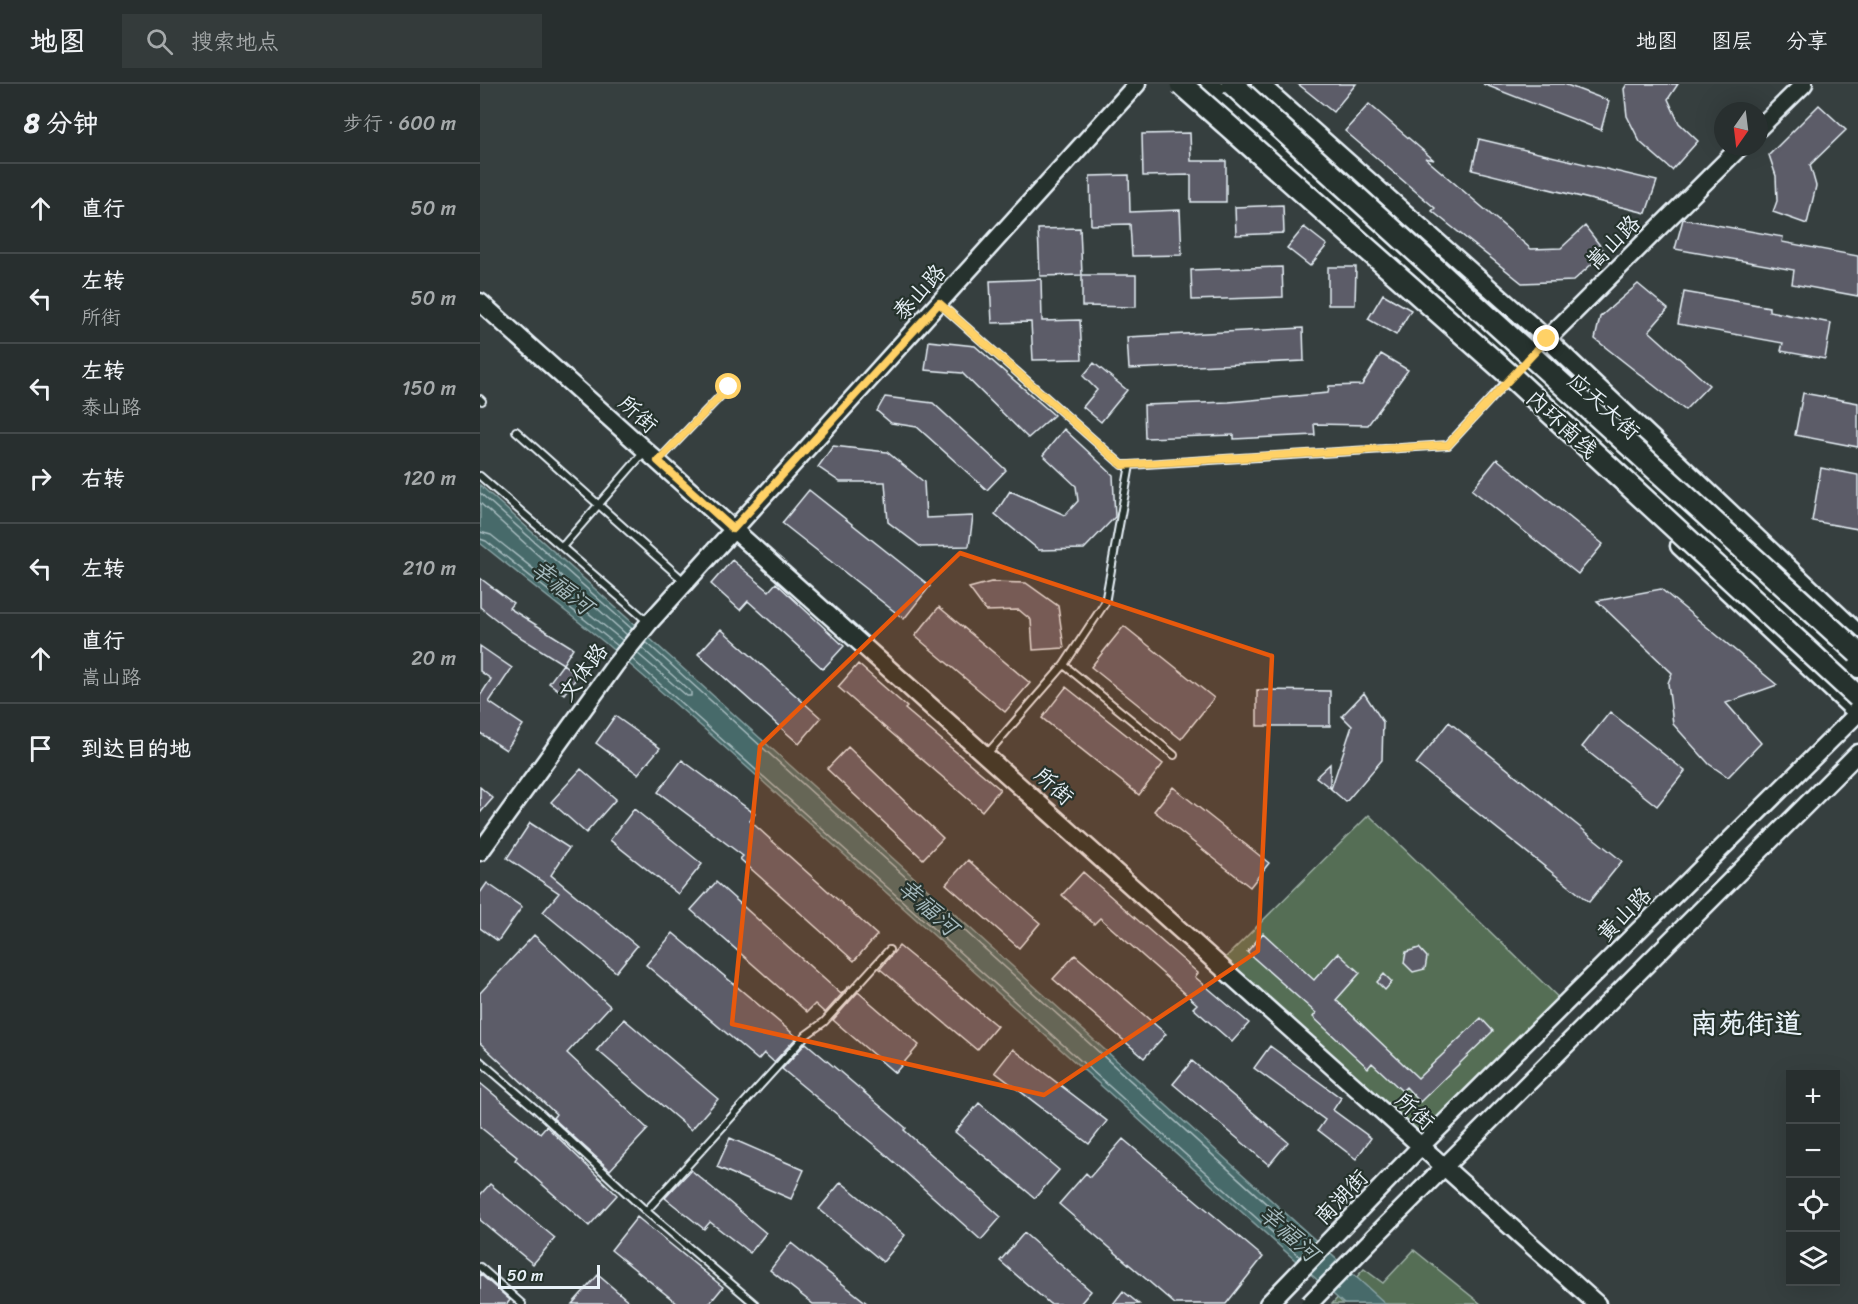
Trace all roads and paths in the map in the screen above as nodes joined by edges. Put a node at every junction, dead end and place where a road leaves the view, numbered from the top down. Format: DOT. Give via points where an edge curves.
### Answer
graph roads {
  1 [pos="1137,84"];
  2 [pos="1172,84"];
  3 [pos="1193,84"];
  4 [pos="1232,84"];
  5 [pos="1260,84"];
  6 [pos="1804,84"];
  7 [pos="1768,119"];
  8 [pos="1731,156"];
  9 [pos="480,302"];
  10 [pos="939,303"];
  11 [pos="1547,339"];
  12 [pos="1520,367"];
  13 [pos="729,387"];
  14 [pos="516,431"];
  15 [pos="651,456"];
  16 [pos="1130,465"];
  17 [pos="480,476"];
  18 [pos="599,505"];
  19 [pos="733,529"];
  20 [pos="562,547"];
  21 [pos="686,582"];
  22 [pos="647,626"];
  23 [pos="1858,633"];
  24 [pos="1858,653"];
  25 [pos="1064,665"];
  26 [pos="1858,668"];
  27 [pos="1858,686"];
  28 [pos="1858,697"];
  29 [pos="1858,713"];
  30 [pos="1858,753"];
  31 [pos="986,755"];
  32 [pos="1174,755"];
  33 [pos="480,852"];
  34 [pos="889,950"];
  35 [pos="480,1061"];
  36 [pos="1421,1146"];
  37 [pos="1443,1166"];
  38 [pos="646,1211"];
  39 [pos="480,1267"];
  40 [pos="522,1304"];
  41 [pos="755,1304"];
  42 [pos="1268,1304"];
  43 [pos="1308,1304"];
  44 [pos="1597,1304"];
  1 -- 10 [label="street, 泰山路"];
  2 -- 3 [label="street"];
  3 -- 12 [label="main road, 应天大街"];
  3 -- 28 [label="highway, 内环南线, bridge"];
  4 -- 24 [label="highway, 内环南线, bridge"];
  5 -- 11 [label="street, 应天大街"];
  6 -- 7 [label="street"];
  8 -- 11 [label="street, 嵩山路"];
  9 -- 15 [label="street, 所街"];
  10 -- 16 [label="lane" via="1122,465"];
  10 -- 19 [label="street, 泰山路"];
  11 -- 12 [label="street, 嵩山路"];
  11 -- 23 [label="street, 应天大街"];
  12 -- 16 [label="lane" via="1448,445"];
  12 -- 26 [label="main road, 应天大街"];
  12 -- 27 [label="main road, 应天大街"];
  12 -- 29 [label="street" via="1522,398"];
  13 -- 15 [label="lane"];
  14 -- 18 [label="lane"];
  15 -- 18 [label="lane"];
  15 -- 19 [label="street, 所街"];
  16 -- 25 [label="lane" via="1105,603"];
  17 -- 20 [label="lane"];
  18 -- 20 [label="lane"];
  18 -- 21 [label="lane"];
  19 -- 21 [label="street, 文体路"];
  19 -- 31 [label="street, 所街"];
  20 -- 22 [label="lane"];
  21 -- 22 [label="street, 文体路"];
  22 -- 33 [label="street, 文体路"];
  25 -- 31 [label="lane"];
  25 -- 32 [label="lane"];
  29 -- 36 [label="street, 黄山路"];
  30 -- 37 [label="street"];
  31 -- 36 [label="street, 所街"];
  34 -- 38 [label="lane"];
  35 -- 38 [label="lane"];
  36 -- 37 [label="street, 所街"];
  36 -- 42 [label="street, 南湖街"];
  37 -- 43 [label="street, bridge"];
  37 -- 44 [label="street, 所街"];
  38 -- 41 [label="lane"];
  39 -- 40 [label="lane"];
}
